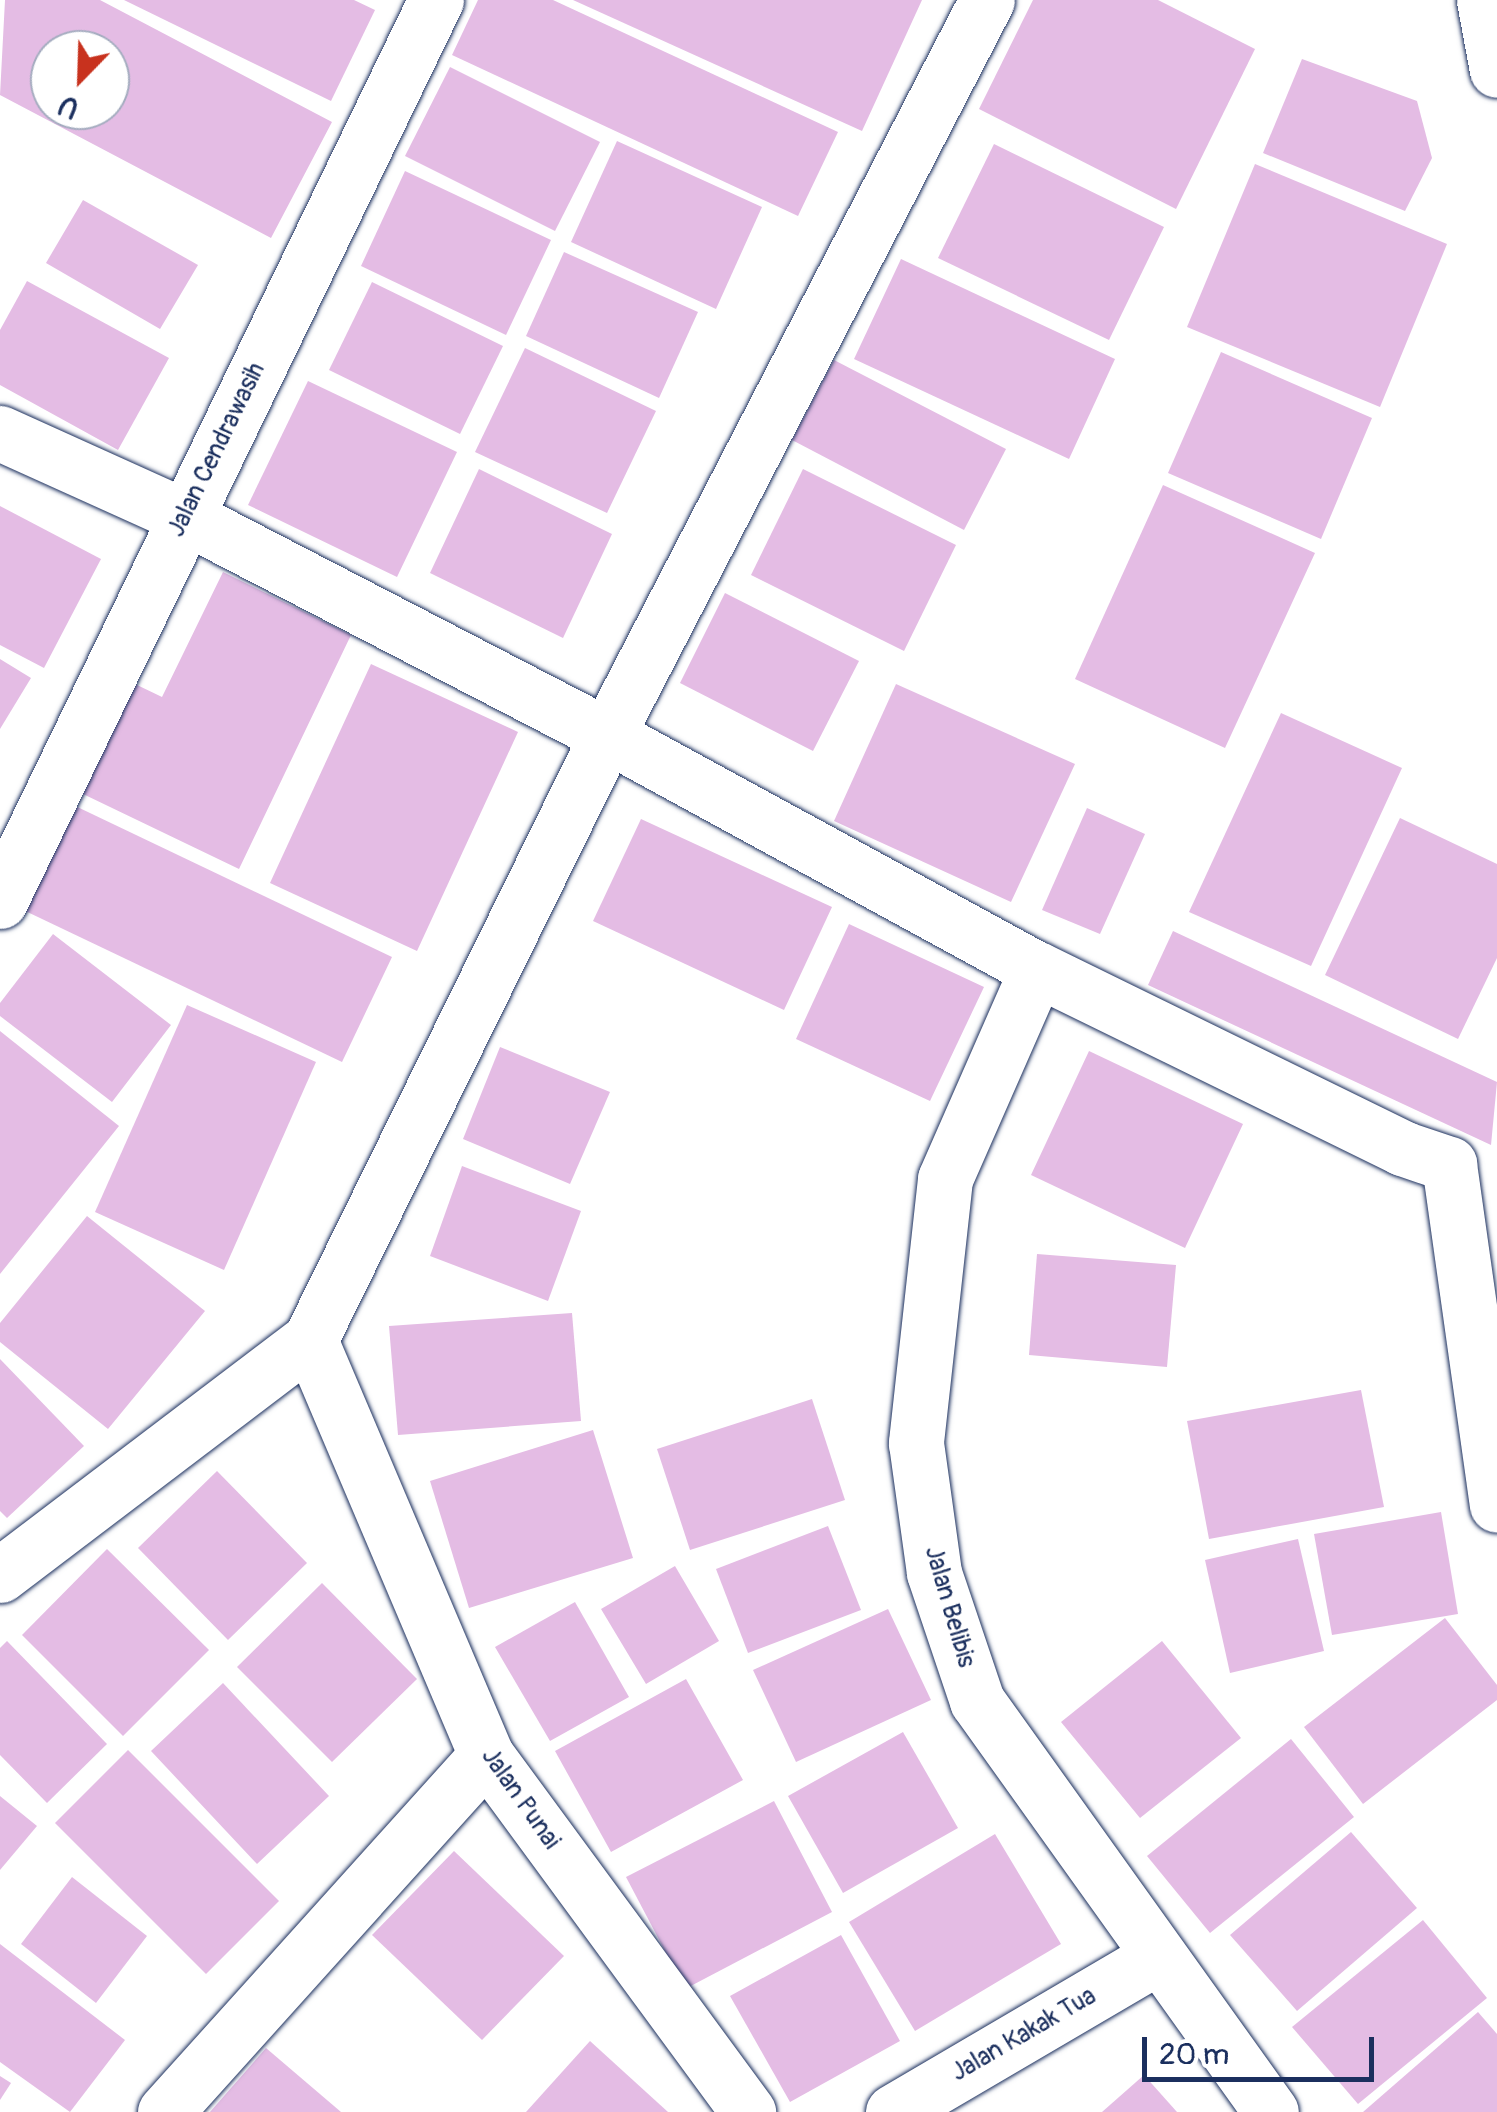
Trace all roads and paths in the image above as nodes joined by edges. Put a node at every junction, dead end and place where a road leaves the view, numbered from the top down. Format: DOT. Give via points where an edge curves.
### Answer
graph roads {
  1 [pos="436,0"];
  2 [pos="987,0"];
  3 [pos="1484,0"];
  4 [pos="1497,70"];
  5 [pos="0,433"];
  6 [pos="184,516"];
  7 [pos="608,735"];
  8 [pos="0,902"];
  9 [pos="1037,969"];
  10 [pos="310,1340"];
  11 [pos="1497,1505"];
  12 [pos="0,1575"];
  13 [pos="486,1755"];
  14 [pos="1156,1958"];
  15 [pos="165,2112"];
  16 [pos="748,2112"];
  17 [pos="893,2112"];
  18 [pos="1271,2112"];
  1 -- 6 [label="street, Jalan Cendrawasih"];
  2 -- 7 [label="street"];
  3 -- 4 [label="street"];
  5 -- 6 [label="street"];
  6 -- 7 [label="street"];
  6 -- 8 [label="street, Jalan Cendrawasih"];
  7 -- 9 [label="street"];
  7 -- 10 [label="street"];
  9 -- 11 [label="street" via="1402,1148 1449,1164"];
  9 -- 14 [label="street, Jalan Belibis" via="945,1179 916,1443 934,1572 977,1701"];
  10 -- 12 [label="street"];
  10 -- 13 [label="street, Jalan Punai"];
  13 -- 15 [label="street"];
  13 -- 16 [label="street, Jalan Punai"];
  14 -- 17 [label="street, Jalan Kakak Tua"];
  14 -- 18 [label="street, Jalan Belibis"];
}
